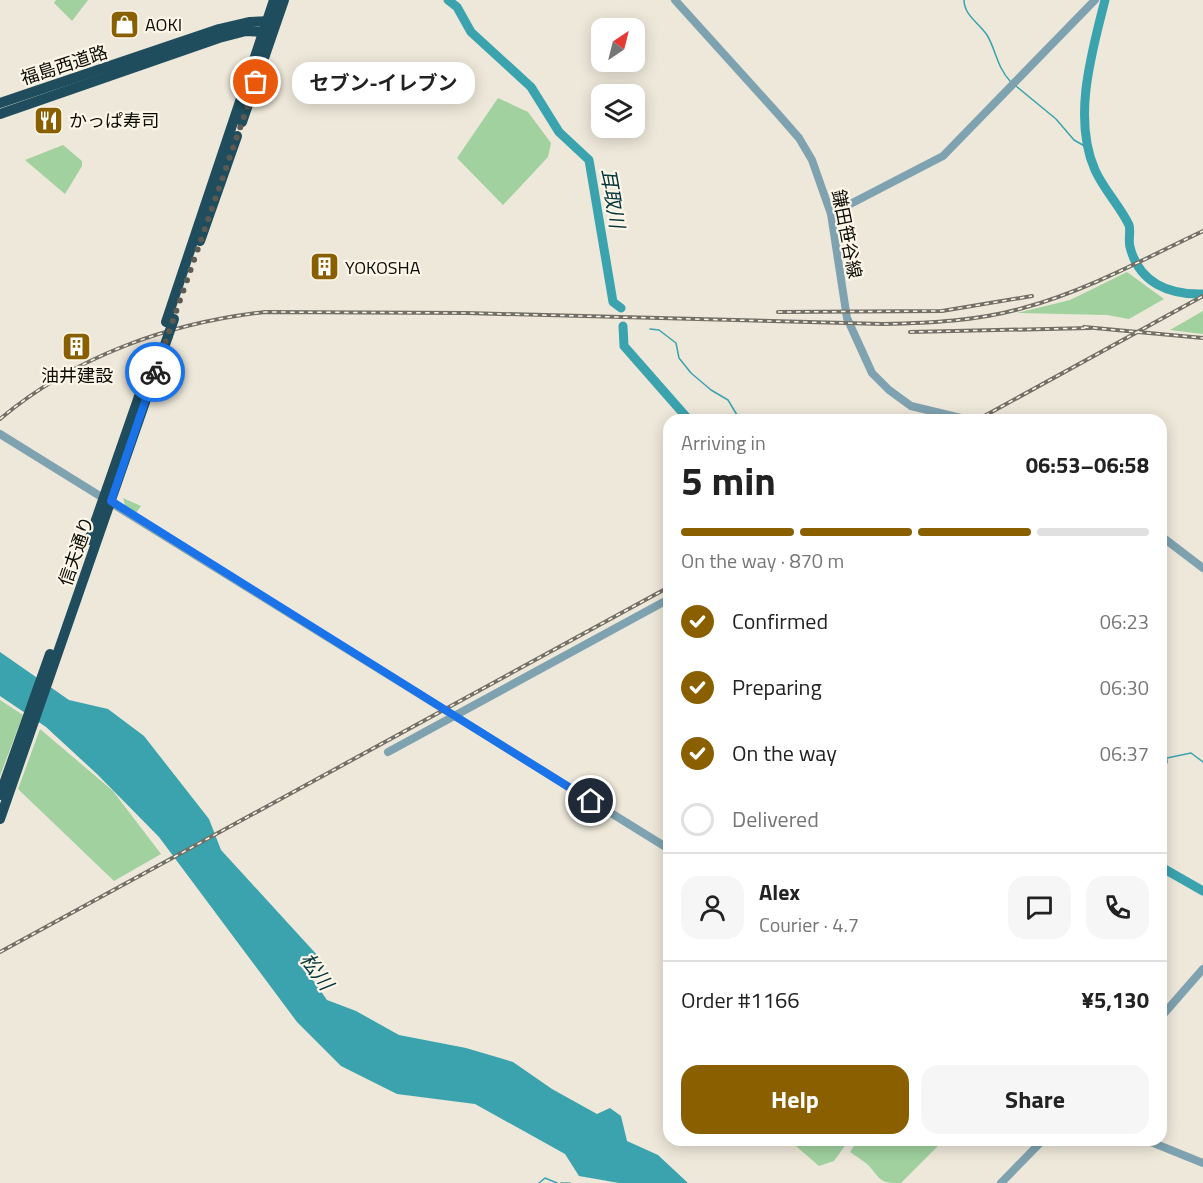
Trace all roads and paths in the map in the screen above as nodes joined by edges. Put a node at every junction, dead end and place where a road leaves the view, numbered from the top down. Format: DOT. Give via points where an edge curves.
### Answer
graph roads {
  1 [pos="274,0"];
  2 [pos="284,0"];
  3 [pos="675,0"];
  4 [pos="1092,2"];
  5 [pos="270,27"];
  6 [pos="0,104"];
  7 [pos="0,114"];
  8 [pos="831,214"];
  9 [pos="944,414"];
  10 [pos="0,434"];
  11 [pos="108,499"];
  12 [pos="1167,541"];
  13 [pos="1203,568"];
  14 [pos="663,602"];
  15 [pos="456,715"];
  16 [pos="388,752"];
  17 [pos="4,791"];
  18 [pos="0,819"];
  19 [pos="663,845"];
  20 [pos="1203,969"];
  21 [pos="1167,1010"];
  22 [pos="1037,1146"];
  23 [pos="1161,1146"];
  24 [pos="1203,1163"];
  25 [pos="1001,1183"];
  1 -- 5 [label="highway"];
  2 -- 5 [label="highway"];
  3 -- 8 [label="street, 鎌田笹谷線" via="799,138 812,160"];
  4 -- 8 [label="street" via="944,156"];
  5 -- 6 [label="highway, 福島西道路" via="219,28"];
  5 -- 7 [label="highway, 福島西道路" via="219,38"];
  5 -- 11 [label="highway, 信夫通り"];
  8 -- 9 [label="street, 鎌田笹谷線" via="847,318 872,374 911,406"];
  10 -- 11 [label="street"];
  11 -- 15 [label="street"];
  11 -- 17 [label="highway, 信夫通り"];
  12 -- 13 [label="street"];
  14 -- 15 [label="street"];
  15 -- 16 [label="street"];
  15 -- 19 [label="street"];
  17 -- 18 [label="highway, 信夫通り"];
  20 -- 21 [label="street"];
  22 -- 25 [label="street"];
  23 -- 24 [label="street"];
}
